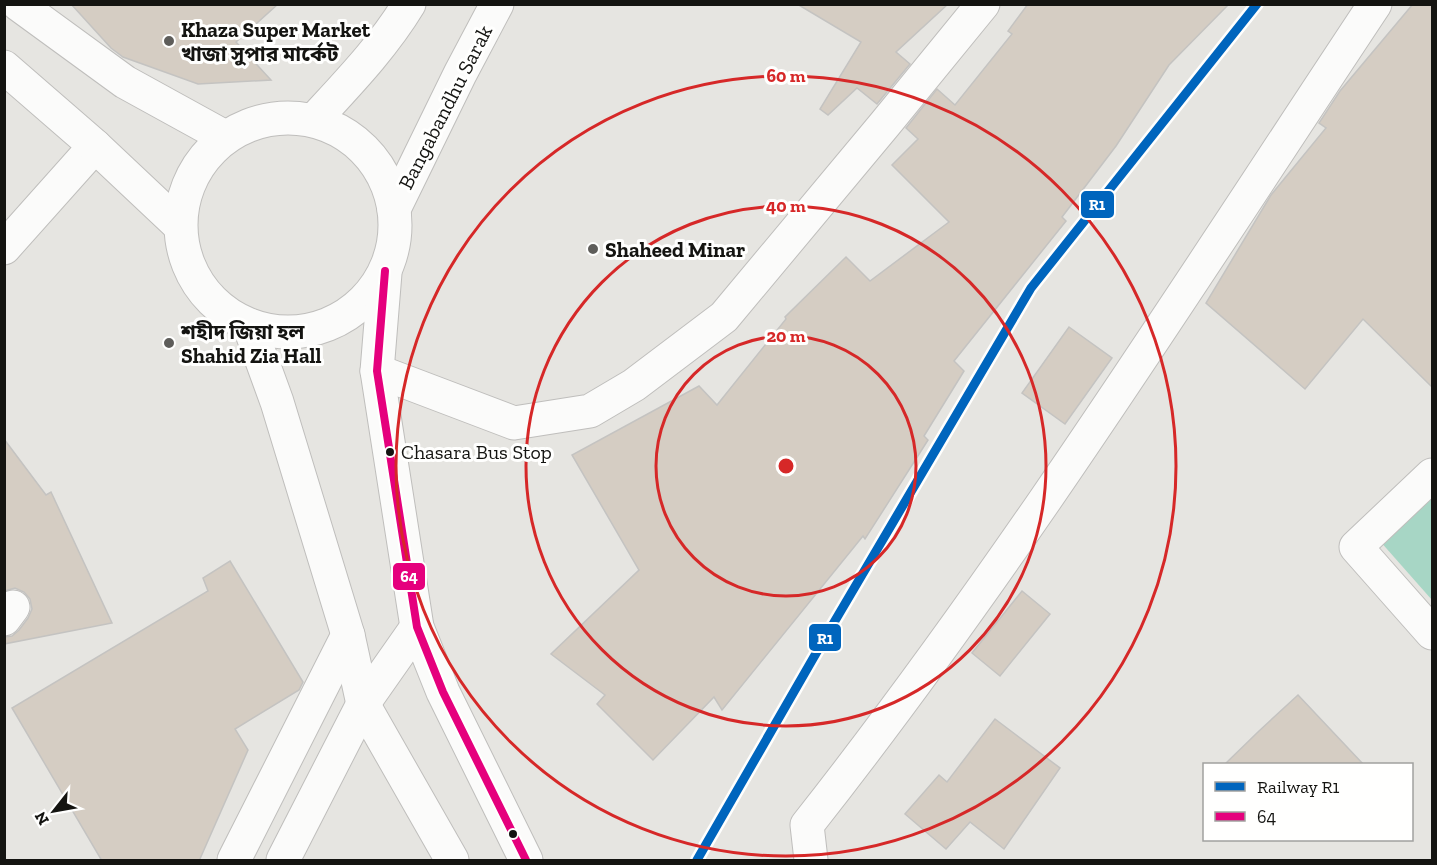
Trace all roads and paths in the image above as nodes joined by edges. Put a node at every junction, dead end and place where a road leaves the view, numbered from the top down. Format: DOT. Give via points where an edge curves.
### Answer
graph roads {
  1 [pos="18,4"];
  2 [pos="409,4"];
  3 [pos="497,4"];
  4 [pos="983,4"];
  5 [pos="1375,4"];
  6 [pos="4,67"];
  7 [pos="314,120"];
  8 [pos="225,137"];
  9 [pos="95,146"];
  10 [pos="394,209"];
  11 [pos="180,226"];
  12 [pos="4,248"];
  13 [pos="385,271"];
  14 [pos="249,325"];
  15 [pos="377,371"];
  16 [pos="1432,475"];
  17 [pos="417,627"];
  18 [pos="1432,633"];
  19 [pos="348,635"];
  20 [pos="363,704"];
  21 [pos="234,861"];
  22 [pos="283,861"];
  23 [pos="452,861"];
  24 [pos="526,861"];
  25 [pos="811,861"];
  1 -- 8 [label="main road" via="125,82"];
  2 -- 7 [label="main road" via="366,64"];
  3 -- 10 [label="main road, Bangabandhu Sarak"];
  4 -- 15 [label="main road" via="724,317 634,385 590,411 514,423"];
  5 -- 25 [label="main road" via="1052,491 872,742 807,825"];
  6 -- 9 [label="main road"];
  7 -- 8 [label="main road" via="267,118"];
  7 -- 10 [label="main road" via="359,143 376,162"];
  8 -- 11 [label="main road" via="200,161 185,192"];
  9 -- 11 [label="main road"];
  9 -- 12 [label="main road"];
  10 -- 13 [label="main road" via="394,241"];
  11 -- 14 [label="main road" via="185,257 199,286 222,310"];
  13 -- 14 [label="main road" via="368,298 342,318 313,329 281,332"];
  13 -- 15 [label="main road"];
  14 -- 19 [label="main road" via="277,402"];
  15 -- 17 [label="main road"];
  16 -- 18 [label="main road" via="1356,547"];
  17 -- 20 [label="main road"];
  17 -- 24 [label="main road" via="442,692"];
  19 -- 20 [label="main road"];
  19 -- 21 [label="main road"];
  20 -- 22 [label="main road"];
  20 -- 23 [label="main road"];
}
